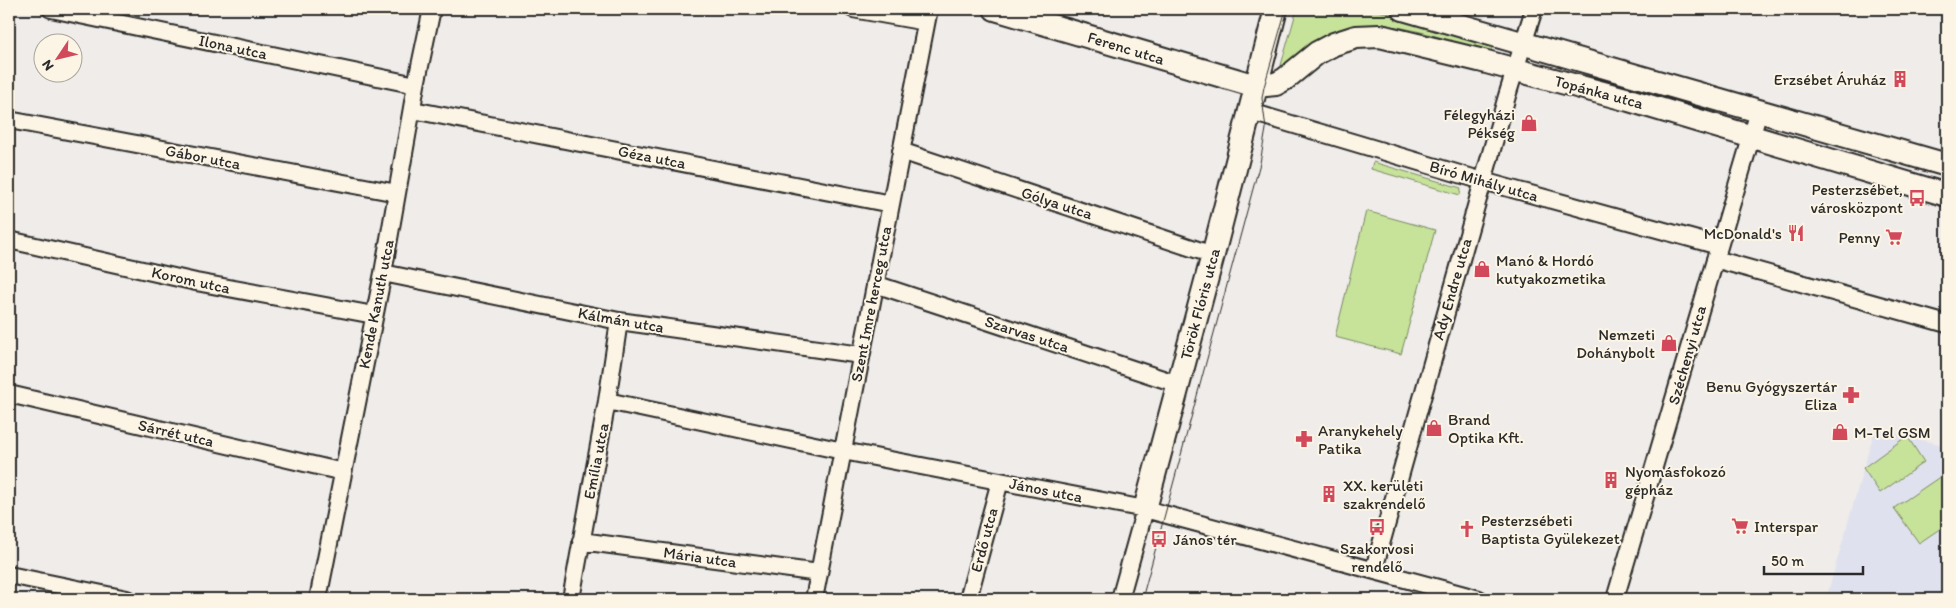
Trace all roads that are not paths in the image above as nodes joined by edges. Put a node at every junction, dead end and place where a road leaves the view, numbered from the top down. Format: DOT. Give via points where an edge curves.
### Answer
graph roads {
  1 [pos="51,9"];
  2 [pos="432,9"];
  3 [pos="852,9"];
  4 [pos="995,9"];
  5 [pos="1276,9"];
  6 [pos="1403,9"];
  7 [pos="1534,9"];
  8 [pos="927,16"];
  9 [pos="1522,45"];
  10 [pos="1515,69"];
  11 [pos="416,85"];
  12 [pos="1256,86"];
  13 [pos="413,110"];
  14 [pos="1758,111"];
  15 [pos="1250,112"];
  16 [pos="9,120"];
  17 [pos="1751,135"];
  18 [pos="901,151"];
  19 [pos="1947,165"];
  20 [pos="1483,182"];
  21 [pos="398,193"];
  22 [pos="1947,195"];
  23 [pos="891,204"];
  24 [pos="9,240"];
  25 [pos="1717,252"];
  26 [pos="1213,255"];
  27 [pos="383,273"];
  28 [pos="875,284"];
  29 [pos="374,315"];
  30 [pos="619,321"];
  31 [pos="1947,324"];
  32 [pos="861,355"];
  33 [pos="1178,384"];
  34 [pos="9,394"];
  35 [pos="607,401"];
  36 [pos="843,451"];
  37 [pos="343,472"];
  38 [pos="1000,481"];
  39 [pos="1145,509"];
  40 [pos="581,541"];
  41 [pos="1374,569"];
  42 [pos="819,573"];
  43 [pos="9,575"];
  44 [pos="1470,598"];
  45 [pos="127,599"];
  46 [pos="318,599"];
  47 [pos="570,599"];
  48 [pos="814,599"];
  49 [pos="968,599"];
  50 [pos="1120,599"];
  51 [pos="1615,599"];
  1 -- 11 [label="street, Ilona utca"];
  2 -- 11 [label="street, Kende Kanuth utca"];
  3 -- 8 [label="street"];
  4 -- 12 [label="street, Ferenc utca"];
  5 -- 12 [label="street, Török Flóris utca"];
  6 -- 9 [label="street, Topánka utca"];
  7 -- 9 [label="street, Ady Endre utca"];
  8 -- 18 [label="street, Szent Imre herceg utca"];
  9 -- 10 [label="street, Ady Endre utca"];
  9 -- 14 [label="street, Topánka utca"];
  10 -- 12 [label="street, Topánka utca" via="1380,36 1356,37 1317,53 1276,84"];
  10 -- 17 [label="street, Topánka utca"];
  10 -- 20 [label="street, Ady Endre utca"];
  11 -- 13 [label="street, Kende Kanuth utca"];
  12 -- 15 [label="street, Török Flóris utca"];
  13 -- 21 [label="street, Kende Kanuth utca"];
  13 -- 23 [label="street, Géza utca"];
  14 -- 17 [label="street, Széchenyi utca"];
  14 -- 19 [label="street, Topánka utca"];
  15 -- 20 [label="street, Bíró Mihály utca"];
  15 -- 26 [label="street, Török Flóris utca"];
  16 -- 21 [label="street, Gábor utca"];
  17 -- 22 [label="street, Topánka utca"];
  17 -- 25 [label="street, Széchenyi utca"];
  18 -- 23 [label="street, Szent Imre herceg utca"];
  18 -- 26 [label="street, Gólya utca"];
  20 -- 25 [label="street, Bíró Mihály utca"];
  20 -- 41 [label="street, Ady Endre utca"];
  21 -- 27 [label="street, Kende Kanuth utca"];
  23 -- 28 [label="street, Szent Imre herceg utca"];
  24 -- 29 [label="street, Korom utca" via="196,282"];
  25 -- 31 [label="street, Bíró Mihály utca"];
  25 -- 51 [label="street, Széchenyi utca"];
  26 -- 33 [label="street, Török Flóris utca"];
  27 -- 29 [label="street, Kende Kanuth utca"];
  27 -- 30 [label="street, Kálmán utca"];
  28 -- 32 [label="street, Szent Imre herceg utca"];
  28 -- 33 [label="street, Szarvas utca"];
  29 -- 37 [label="street, Kende Kanuth utca"];
  30 -- 32 [label="street, Kálmán utca"];
  30 -- 35 [label="street, Emília utca"];
  32 -- 36 [label="street, Szent Imre herceg utca"];
  33 -- 39 [label="street, Török Flóris utca"];
  34 -- 37 [label="street, Sárrét utca"];
  35 -- 36 [label="street, János utca"];
  35 -- 40 [label="street, Emília utca"];
  36 -- 38 [label="street, János utca"];
  36 -- 42 [label="street, Szent Imre herceg utca"];
  37 -- 46 [label="street, Kende Kanuth utca"];
  38 -- 39 [label="street, János utca"];
  38 -- 49 [label="street, Erdő utca"];
  39 -- 41 [label="street, János utca"];
  39 -- 50 [label="street, Török Flóris utca"];
  40 -- 42 [label="street, Mária utca"];
  40 -- 47 [label="street, Emília utca"];
  41 -- 44 [label="street, János utca"];
  42 -- 48 [label="street, Szent Imre herceg utca"];
  43 -- 45 [label="street"];
}
